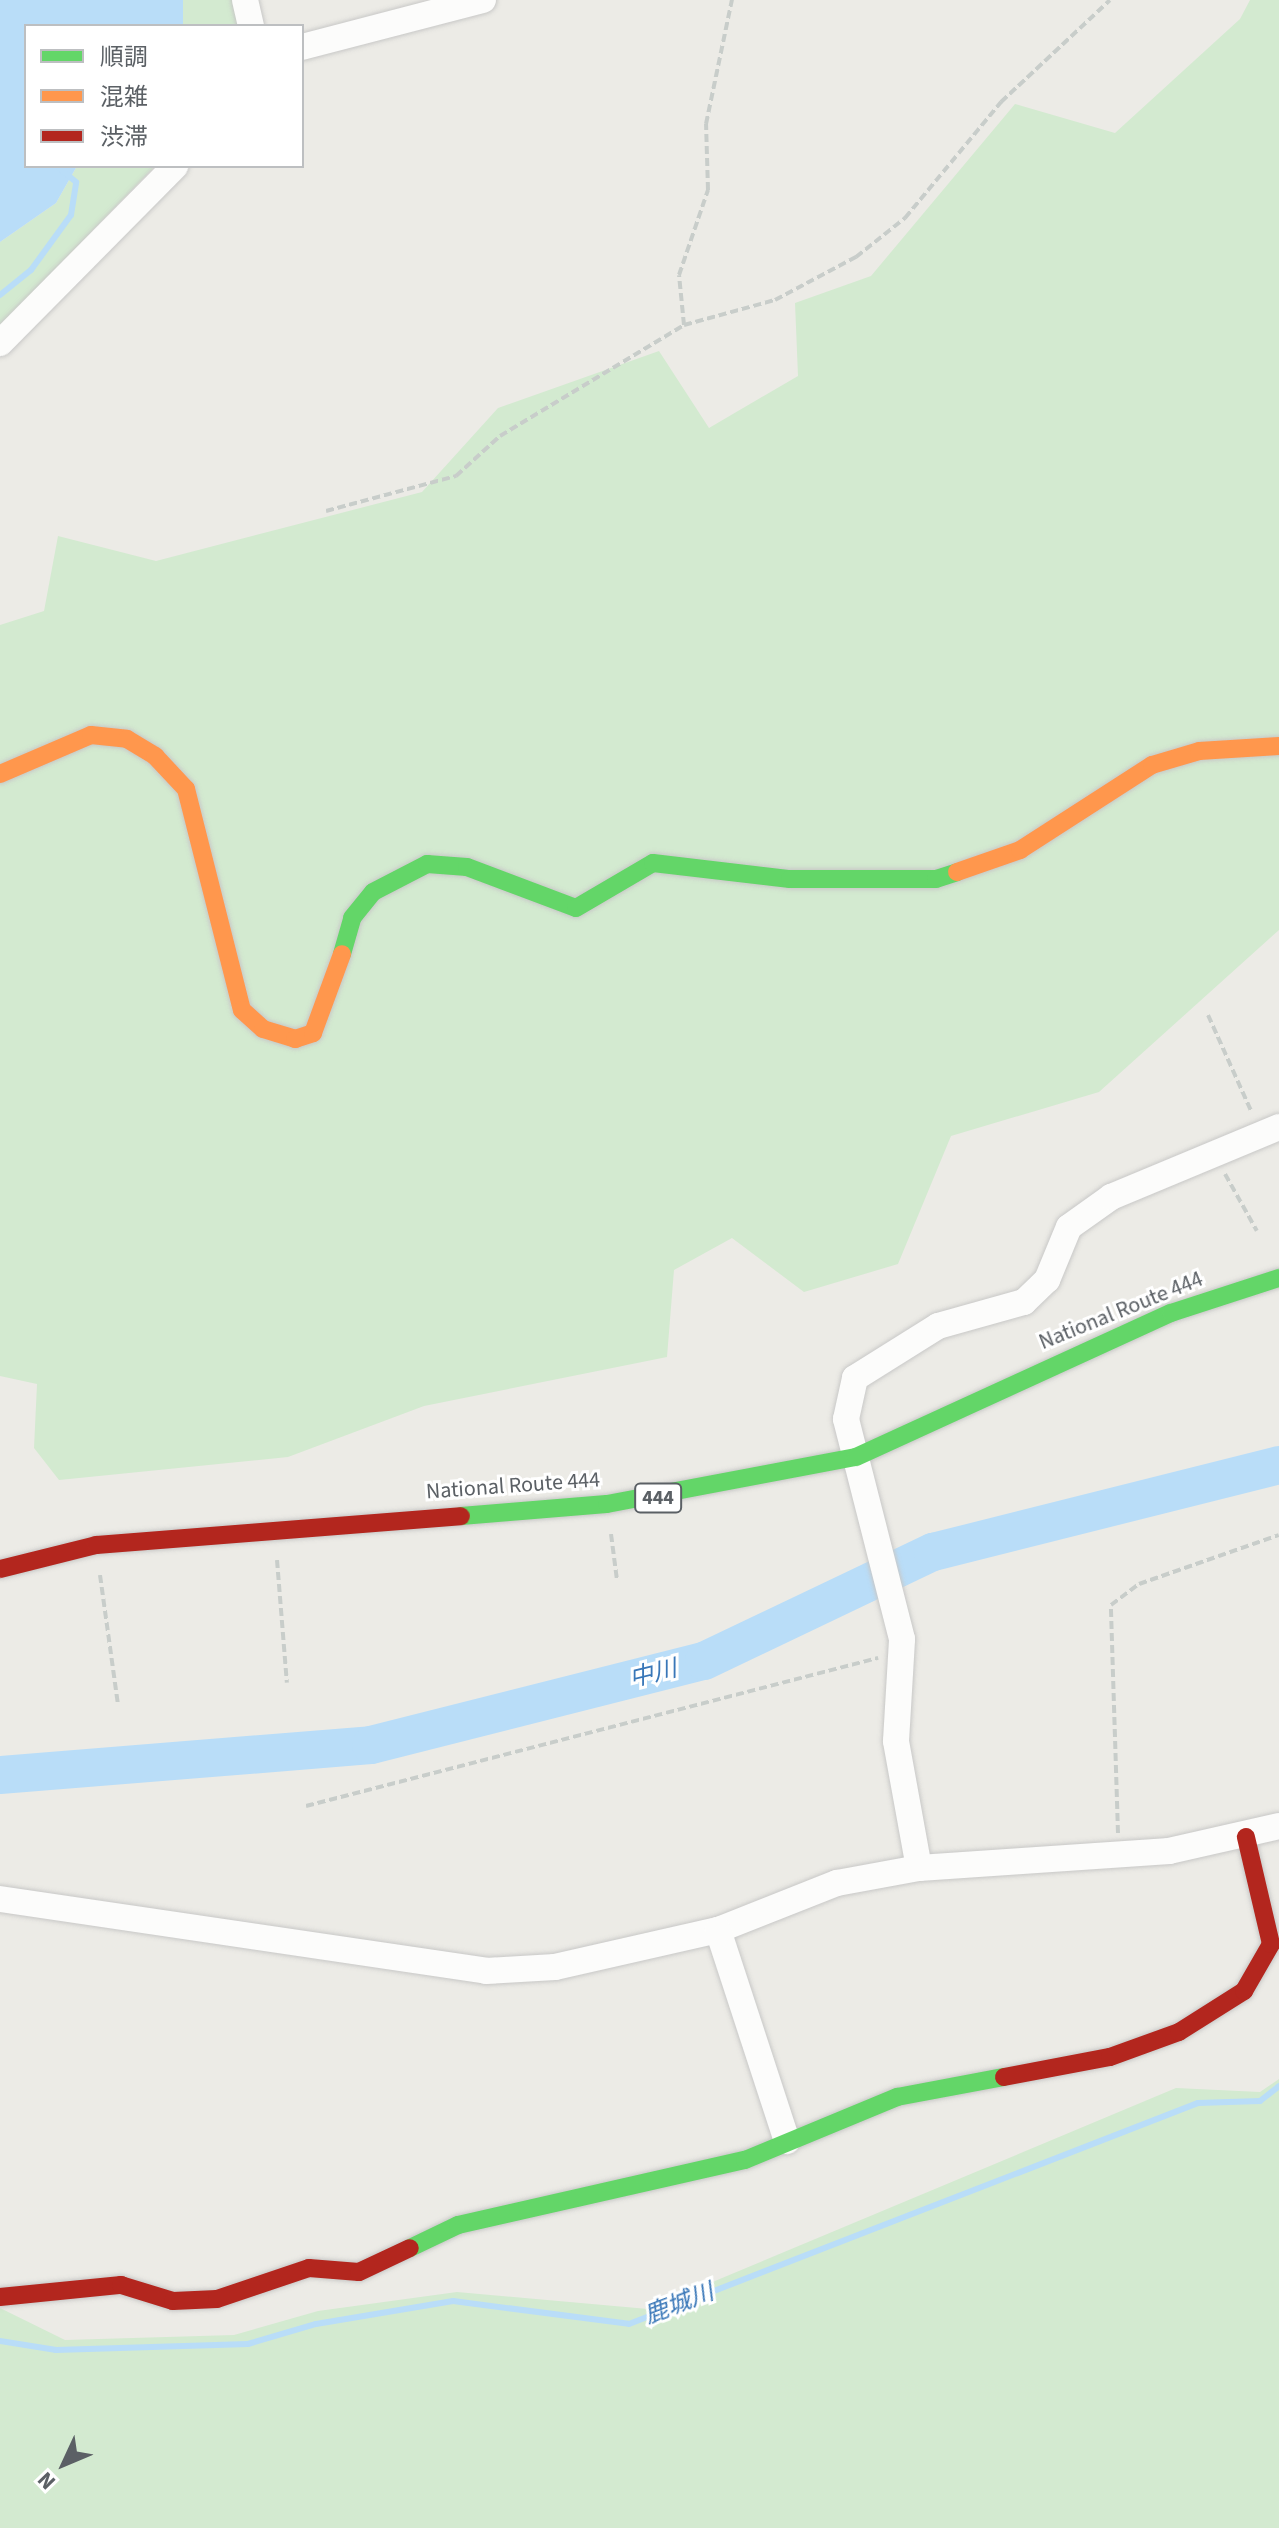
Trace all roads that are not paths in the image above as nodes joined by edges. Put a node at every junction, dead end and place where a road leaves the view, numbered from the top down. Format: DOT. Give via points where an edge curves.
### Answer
graph roads {
  1 [pos="245,0"];
  2 [pos="483,0"];
  3 [pos="251,24"];
  4 [pos="304,46"];
  5 [pos="173,168"];
  6 [pos="0,343"];
  7 [pos="1279,746"];
  8 [pos="0,774"];
  9 [pos="1270,1130"];
  10 [pos="1279,1278"];
  11 [pos="856,1457"];
  12 [pos="0,1569"];
  13 [pos="1279,1826"];
  14 [pos="1246,1837"];
  15 [pos="919,1868"];
  16 [pos="0,1899"];
  17 [pos="718,1930"];
  18 [pos="787,2141"];
  19 [pos="0,2297"];
  1 -- 3 [label="street"];
  2 -- 4 [label="street"];
  5 -- 6 [label="street"];
  7 -- 8 [label="main road" via="1199,751 1152,765 1020,850 936,879 790,879 653,863 576,908 556,906 467,867 427,864 373,892 352,918 327,1007 313,1033 295,1039 263,1029 242,1010 201,827 186,789 155,756 127,739 91,735"];
  9 -- 11 [label="street" via="1111,1197 1069,1227 1047,1280 1024,1302 938,1326 870,1365 855,1378 846,1419"];
  10 -- 11 [label="main road, National Route 444 / 444" via="1171,1313"];
  11 -- 12 [label="main road, National Route 444 / 444" via="702,1493 96,1545"];
  11 -- 15 [label="street" via="901,1649 896,1741"];
  13 -- 14 [label="street"];
  14 -- 15 [label="street" via="1120,1855"];
  14 -- 18 [label="main road" via="1271,1944 1244,1991 1179,2032 1110,2057 897,2097"];
  15 -- 17 [label="street" via="837,1883"];
  16 -- 17 [label="street" via="486,1971 555,1967"];
  17 -- 18 [label="street"];
  18 -- 19 [label="main road" via="745,2160 458,2225 359,2272 309,2268 217,2299 173,2301 121,2285"];
}
